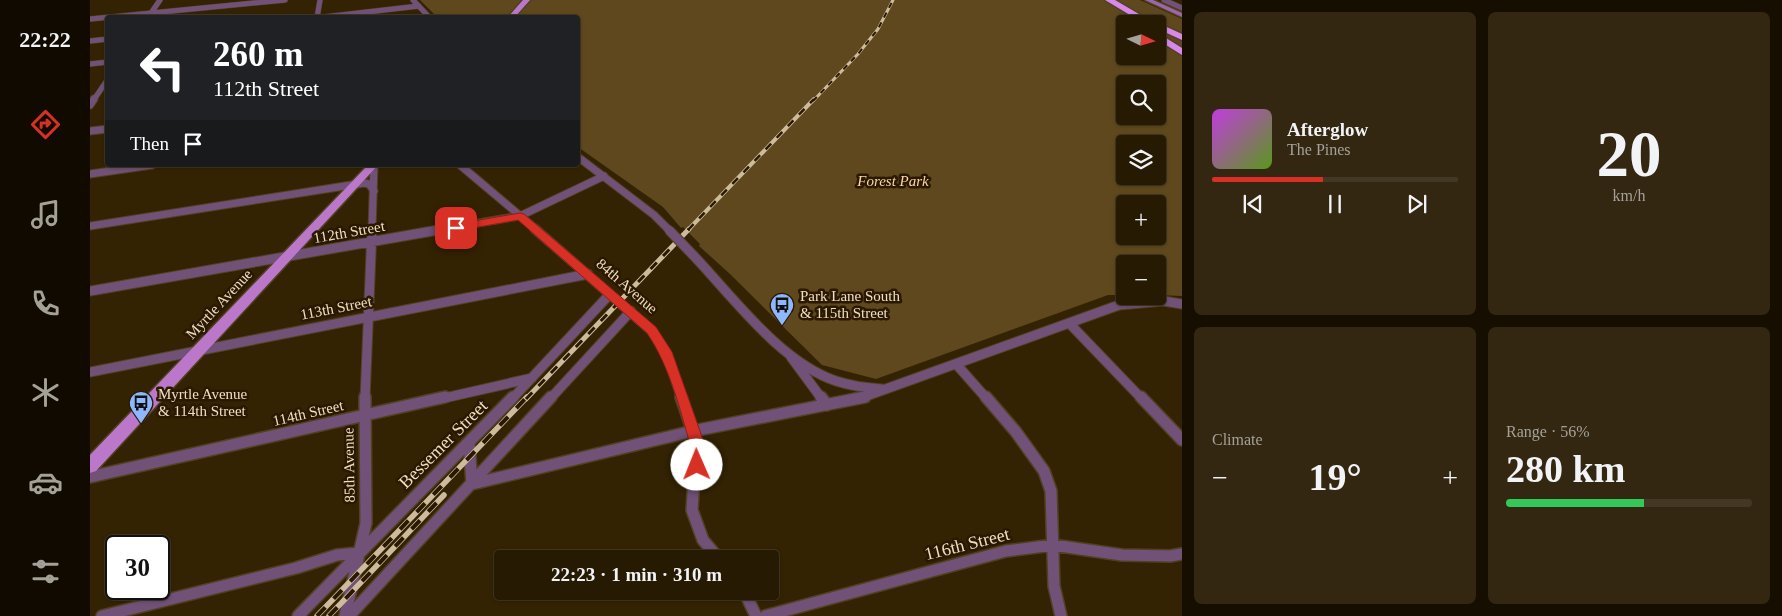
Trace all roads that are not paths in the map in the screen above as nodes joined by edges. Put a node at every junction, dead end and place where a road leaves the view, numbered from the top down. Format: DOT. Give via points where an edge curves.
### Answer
graph roads {
  1 [pos="160,0"];
  2 [pos="285,0"];
  3 [pos="320,0"];
  4 [pos="413,0"];
  5 [pos="527,0"];
  6 [pos="1100,0"];
  7 [pos="1108,0"];
  8 [pos="1148,0"];
  9 [pos="1156,0"];
  10 [pos="1164,0"];
  11 [pos="419,6"];
  12 [pos="1182,9"];
  13 [pos="150,15"];
  14 [pos="316,15"];
  15 [pos="335,15"];
  16 [pos="427,15"];
  17 [pos="513,15"];
  18 [pos="1124,15"];
  19 [pos="1131,15"];
  20 [pos="1136,15"];
  21 [pos="1182,15"];
  22 [pos="105,18"];
  23 [pos="90,19"];
  24 [pos="1166,30"];
  25 [pos="1166,36"];
  26 [pos="1182,37"];
  27 [pos="105,39"];
  28 [pos="1166,40"];
  29 [pos="90,41"];
  30 [pos="1182,45"];
  31 [pos="1182,50"];
  32 [pos="105,62"];
  33 [pos="90,64"];
  34 [pos="105,83"];
  35 [pos="105,92"];
  36 [pos="98,93"];
  37 [pos="90,94"];
  38 [pos="90,105"];
  39 [pos="105,129"];
  40 [pos="90,131"];
  41 [pos="580,158"];
  42 [pos="138,167"];
  43 [pos="372,167"];
  44 [pos="374,167"];
  45 [pos="462,167"];
  46 [pos="90,174"];
  47 [pos="604,176"];
  48 [pos="356,184"];
  49 [pos="374,191"];
  50 [pos="520,216"];
  51 [pos="90,226"];
  52 [pos="372,242"];
  53 [pos="285,257"];
  54 [pos="588,274"];
  55 [pos="90,291"];
  56 [pos="610,294"];
  57 [pos="1182,304"];
  58 [pos="631,311"];
  59 [pos="369,317"];
  60 [pos="1069,323"];
  61 [pos="196,351"];
  62 [pos="787,352"];
  63 [pos="957,365"];
  64 [pos="90,372"];
  65 [pos="532,378"];
  66 [pos="888,389"];
  67 [pos="827,405"];
  68 [pos="364,416"];
  69 [pos="693,431"];
  70 [pos="1182,440"];
  71 [pos="468,443"];
  72 [pos="90,466"];
  73 [pos="90,476"];
  74 [pos="472,484"];
  75 [pos="1053,545"];
  76 [pos="711,550"];
  77 [pos="358,553"];
  78 [pos="1182,554"];
  79 [pos="748,600"];
  80 [pos="102,616"];
  81 [pos="298,616"];
  82 [pos="345,616"];
  83 [pos="349,616"];
  84 [pos="756,616"];
  85 [pos="765,616"];
  86 [pos="1061,616"];
  1 -- 13 [label="street"];
  2 -- 13 [label="street"];
  3 -- 14 [label="street"];
  4 -- 11 [label="street"];
  5 -- 17 [label="main road"];
  6 -- 18 [label="highway"];
  7 -- 19 [label="highway"];
  7 -- 20 [label="highway"];
  8 -- 21 [label="main road"];
  9 -- 12 [label="main road"];
  10 -- 12 [label="street"];
  11 -- 15 [label="street"];
  11 -- 16 [label="street"];
  22 -- 23 [label="street"];
  24 -- 26 [label="highway"];
  25 -- 30 [label="highway"];
  27 -- 29 [label="street"];
  28 -- 31 [label="highway"];
  32 -- 33 [label="street"];
  34 -- 36 [label="street"];
  35 -- 36 [label="street"];
  36 -- 37 [label="street"];
  36 -- 38 [label="street"];
  39 -- 40 [label="street"];
  41 -- 47 [label="street"];
  42 -- 46 [label="street"];
  43 -- 48 [label="main road, Myrtle Avenue"];
  44 -- 49 [label="street, 85th Avenue"];
  45 -- 50 [label="street, 84th Avenue"];
  47 -- 50 [label="street, 112th Street"];
  47 -- 62 [label="street, bridge" via="654,214"];
  48 -- 49 [label="street" via="369,184"];
  48 -- 51 [label="street"];
  48 -- 53 [label="main road, Myrtle Avenue"];
  49 -- 52 [label="street, 85th Avenue"];
  50 -- 52 [label="street, 112th Street"];
  50 -- 54 [label="street, 84th Avenue"];
  52 -- 53 [label="street, 112th Street"];
  52 -- 59 [label="street, 85th Avenue"];
  53 -- 55 [label="street, 112th Street"];
  53 -- 61 [label="main road, Myrtle Avenue"];
  54 -- 56 [label="street, 84th Avenue"];
  54 -- 59 [label="street, 113th Street"];
  56 -- 58 [label="street, 84th Avenue"];
  56 -- 65 [label="street, Bessemer Street"];
  57 -- 60 [label="street" via="1164,301 1119,304"];
  58 -- 69 [label="street, 84th Avenue" via="651,330 666,352"];
  58 -- 74 [label="street"];
  59 -- 61 [label="street, 113th Street"];
  59 -- 68 [label="street, 85th Avenue"];
  60 -- 63 [label="street"];
  60 -- 70 [label="street"];
  61 -- 64 [label="street, 113th Street"];
  61 -- 72 [label="main road, Myrtle Avenue"];
  62 -- 66 [label="street" via="828,379 854,387"];
  62 -- 67 [label="street"];
  63 -- 66 [label="street"];
  63 -- 75 [label="street" via="1016,432 1044,471 1051,491"];
  65 -- 68 [label="street, 114th Street"];
  65 -- 71 [label="street, Bessemer Street"];
  66 -- 67 [label="street"];
  67 -- 69 [label="street"];
  68 -- 73 [label="street, 114th Street"];
  68 -- 77 [label="street, 85th Avenue" via="366,523"];
  69 -- 74 [label="street"];
  69 -- 76 [label="street, 84th Avenue" via="700,452 692,510 703,540"];
  71 -- 74 [label="street"];
  71 -- 77 [label="street, Bessemer Street"];
  74 -- 83 [label="street"];
  75 -- 78 [label="street, 116th Street" via="1122,555"];
  75 -- 85 [label="street, 116th Street" via="1006,551"];
  75 -- 86 [label="street" via="1054,586"];
  77 -- 80 [label="street" via="337,555"];
  77 -- 81 [label="street, Bessemer Street"];
  77 -- 82 [label="street, 85th Avenue"];
  79 -- 84 [label="street"];
}
